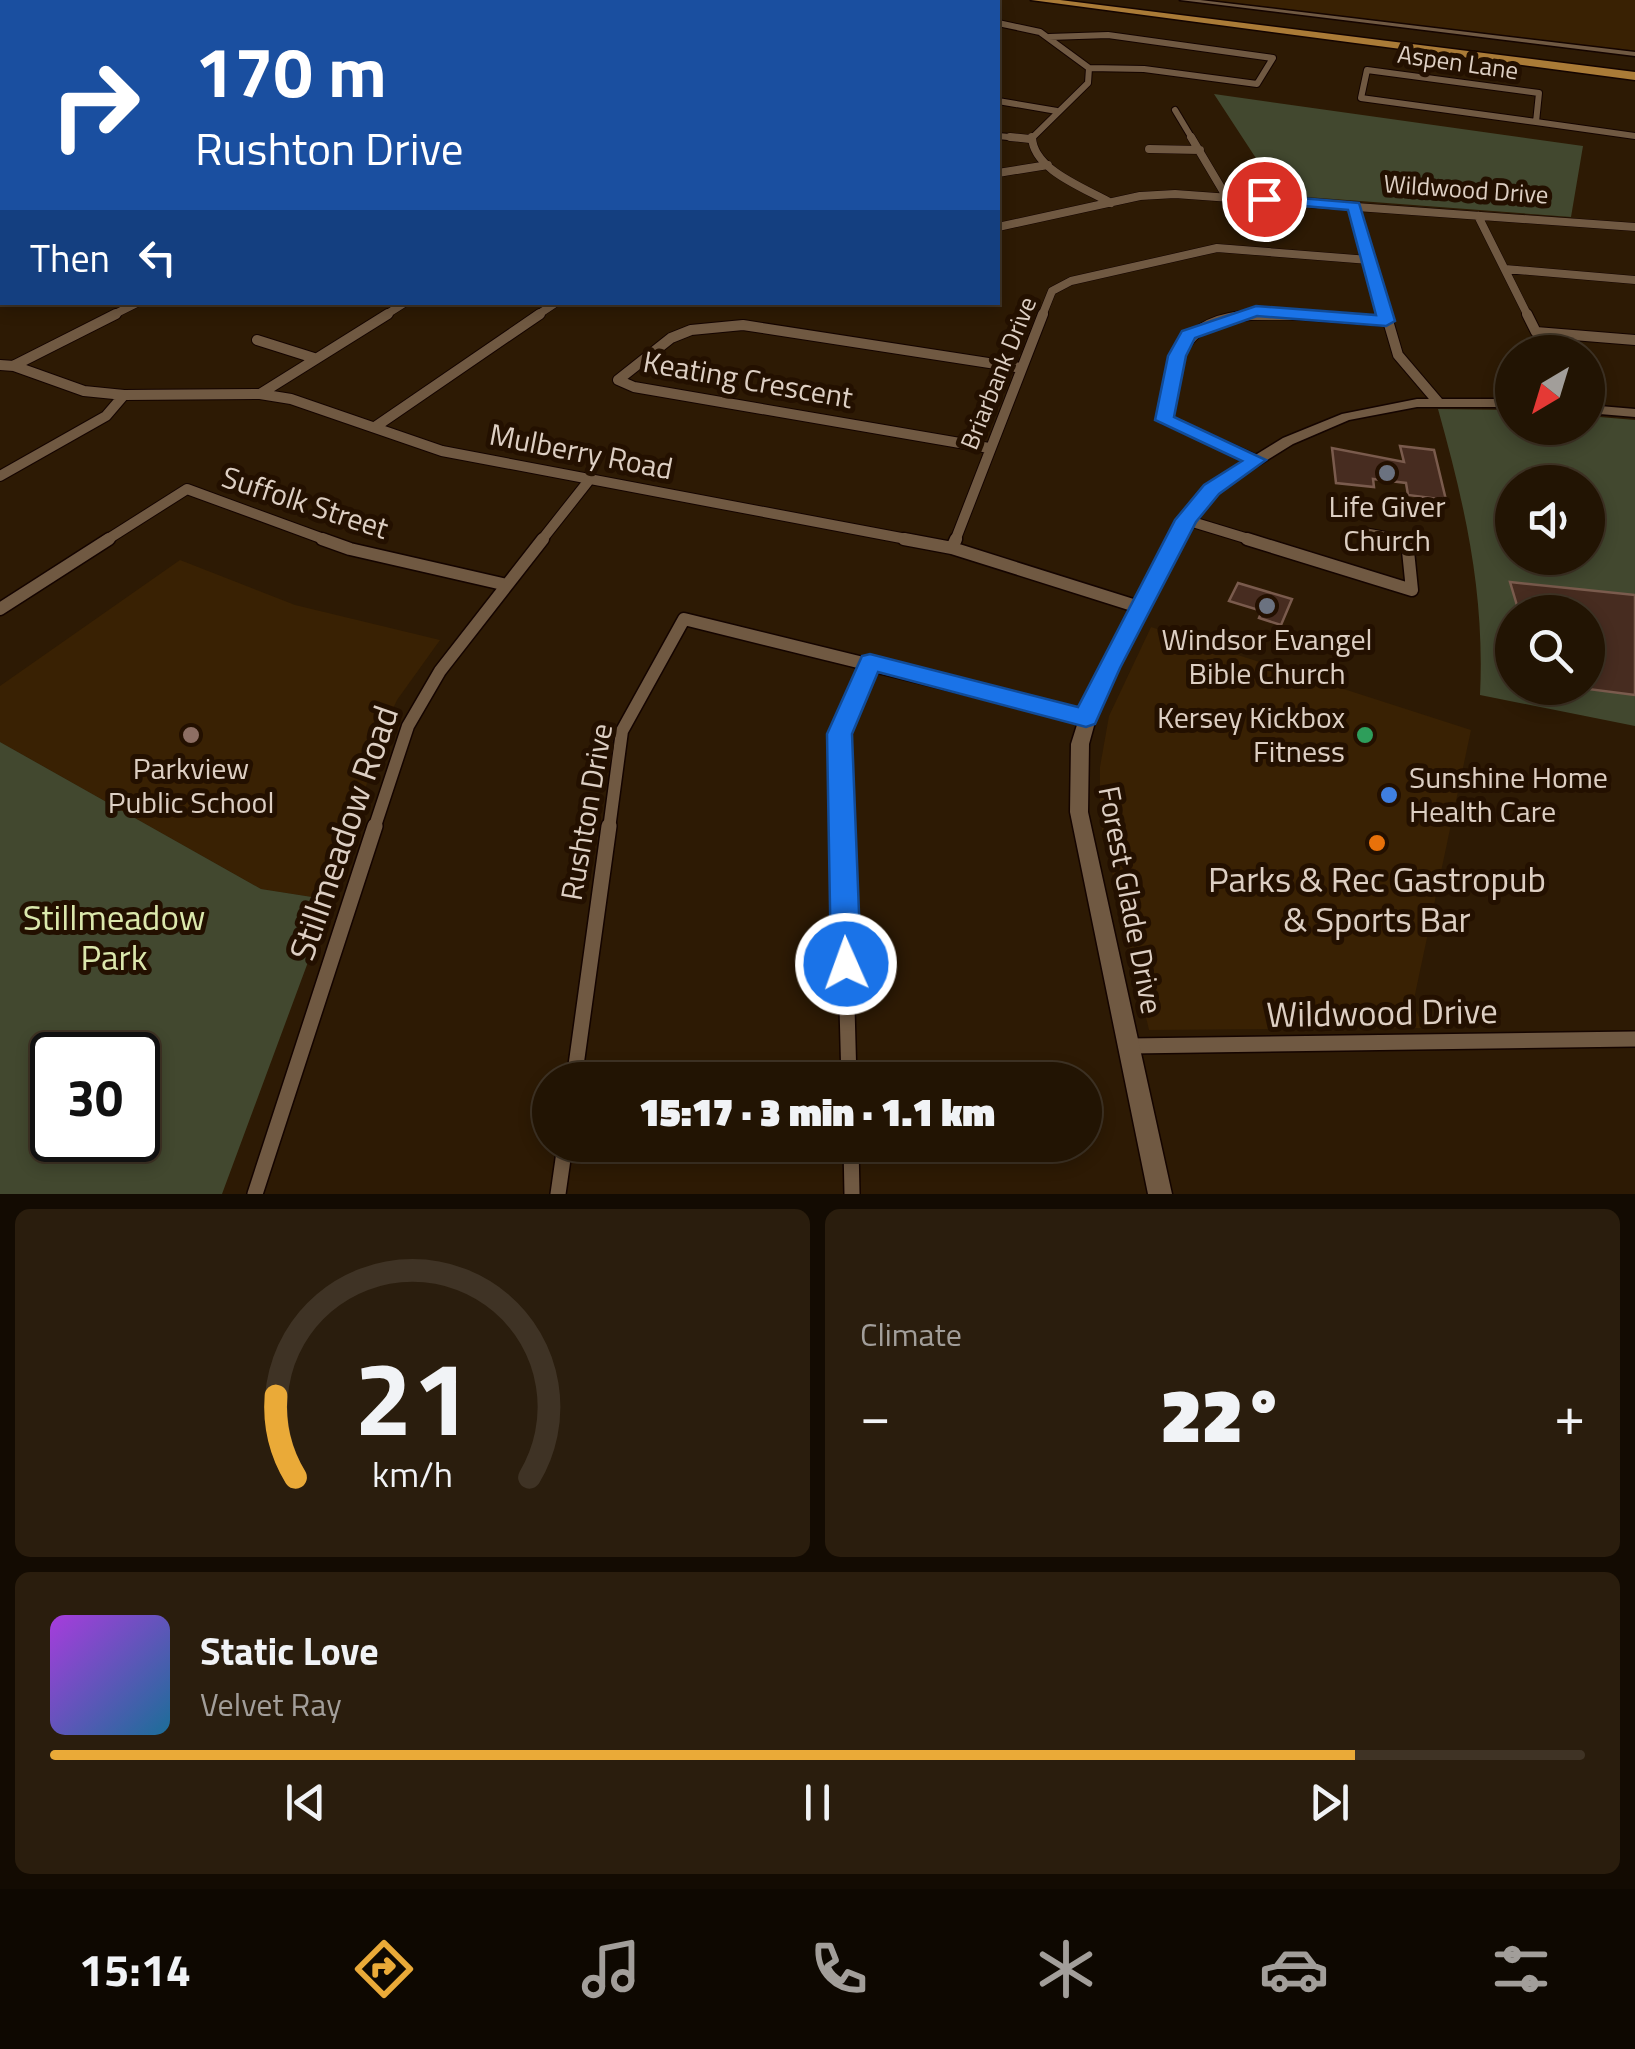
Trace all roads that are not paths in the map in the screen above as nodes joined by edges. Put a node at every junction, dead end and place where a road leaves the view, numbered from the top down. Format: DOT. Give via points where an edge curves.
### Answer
graph roads {
  1 [pos="1036,0"];
  2 [pos="1082,0"];
  3 [pos="1183,0"];
  4 [pos="1000,24"];
  5 [pos="1049,37"];
  6 [pos="1635,54"];
  7 [pos="1089,68"];
  8 [pos="1635,73"];
  9 [pos="1000,101"];
  10 [pos="1175,110"];
  11 [pos="1056,111"];
  12 [pos="1536,123"];
  13 [pos="1000,136"];
  14 [pos="1635,136"];
  15 [pos="1030,139"];
  16 [pos="1149,150"];
  17 [pos="1200,150"];
  18 [pos="1048,165"];
  19 [pos="1000,172"];
  20 [pos="1226,196"];
  21 [pos="1111,202"];
  22 [pos="1354,206"];
  23 [pos="1478,216"];
  24 [pos="1000,227"];
  25 [pos="1635,228"];
  26 [pos="1369,260"];
  27 [pos="1506,270"];
  28 [pos="1635,280"];
  29 [pos="133,305"];
  30 [pos="401,305"];
  31 [pos="553,305"];
  32 [pos="1386,321"];
  33 [pos="257,340"];
  34 [pos="1635,340"];
  35 [pos="0,355"];
  36 [pos="314,358"];
  37 [pos="14,366"];
  38 [pos="1021,368"];
  39 [pos="0,369"];
  40 [pos="260,394"];
  41 [pos="124,395"];
  42 [pos="1438,402"];
  43 [pos="1495,402"];
  44 [pos="1605,410"];
  45 [pos="1635,413"];
  46 [pos="374,428"];
  47 [pos="989,448"];
  48 [pos="1256,460"];
  49 [pos="0,476"];
  50 [pos="590,479"];
  51 [pos="1186,520"];
  52 [pos="1364,534"];
  53 [pos="952,548"];
  54 [pos="507,585"];
  55 [pos="1139,607"];
  56 [pos="0,610"];
  57 [pos="870,662"];
  58 [pos="1086,718"];
  59 [pos="1635,1040"];
  60 [pos="1130,1046"];
  61 [pos="576,1062"];
  62 [pos="849,1062"];
  63 [pos="563,1162"];
  64 [pos="851,1162"];
  65 [pos="254,1194"];
  66 [pos="558,1194"];
  67 [pos="852,1194"];
  68 [pos="1160,1194"];
  1 -- 8 [label="highway"];
  2 -- 8 [label="highway"];
  3 -- 6 [label="street"];
  4 -- 5 [label="street"];
  5 -- 7 [label="street"];
  5 -- 7 [label="street" via="1098,34 1274,58 1256,84"];
  7 -- 11 [label="street" via="1088,83"];
  9 -- 11 [label="street"];
  10 -- 17 [label="street"];
  11 -- 15 [label="street"];
  12 -- 12 [label="street, Aspen Lane" via="1538,93 1367,70 1362,98"];
  12 -- 14 [label="street, Aspen Lane"];
  13 -- 15 [label="street"];
  15 -- 18 [label="street"];
  16 -- 17 [label="street"];
  17 -- 20 [label="street"];
  18 -- 19 [label="street"];
  18 -- 21 [label="street"];
  20 -- 21 [label="street, Wildwood Drive"];
  20 -- 22 [label="street, Wildwood Drive"];
  21 -- 24 [label="street, Wildwood Drive"];
  22 -- 23 [label="street, Wildwood Drive"];
  22 -- 26 [label="street"];
  23 -- 25 [label="street, Wildwood Drive"];
  23 -- 27 [label="street"];
  26 -- 32 [label="street"];
  26 -- 38 [label="street, Briarbank Drive" via="1217,248 1071,281 1052,291"];
  27 -- 28 [label="street"];
  27 -- 34 [label="street" via="1536,332"];
  29 -- 37 [label="street"];
  30 -- 36 [label="street"];
  31 -- 46 [label="street"];
  32 -- 42 [label="street" via="1398,355"];
  32 -- 48 [label="street" via="1256,311 1188,335 1164,420"];
  33 -- 36 [label="street"];
  35 -- 37 [label="street, Mulberry Road"];
  36 -- 40 [label="street"];
  37 -- 39 [label="street"];
  37 -- 41 [label="street, Mulberry Road" via="84,391"];
  38 -- 47 [label="street, Briarbank Drive"];
  38 -- 47 [label="street, Keating Crescent" via="743,325 671,338 618,380"];
  40 -- 41 [label="street, Mulberry Road"];
  40 -- 46 [label="street, Mulberry Road"];
  41 -- 49 [label="street" via="106,416"];
  42 -- 43 [label="street, Forest Glade Drive"];
  42 -- 48 [label="street, Forest Glade Drive" via="1346,417"];
  44 -- 45 [label="street"];
  46 -- 50 [label="street, Mulberry Road" via="442,451"];
  47 -- 53 [label="street, Briarbank Drive"];
  48 -- 51 [label="street, Forest Glade Drive" via="1212,490"];
  50 -- 53 [label="street, Mulberry Road"];
  50 -- 54 [label="street, Stillmeadow Road"];
  51 -- 52 [label="street" via="1412,590 1407,541"];
  51 -- 55 [label="street, Forest Glade Drive"];
  53 -- 55 [label="street, Mulberry Road"];
  54 -- 56 [label="street, Suffolk Street" via="350,548 187,489"];
  54 -- 65 [label="street, Stillmeadow Road" via="440,671 408,726"];
  55 -- 58 [label="street, Forest Glade Drive"];
  57 -- 58 [label="street, Rushton Drive"];
  57 -- 61 [label="street, Rushton Drive" via="684,619 622,731"];
  57 -- 62 [label="street" via="840,734"];
  58 -- 60 [label="street, Forest Glade Drive" via="1079,812"];
  59 -- 60 [label="street, Wildwood Drive"];
  60 -- 68 [label="street, Forest Glade Drive"];
  63 -- 66 [label="street"];
  64 -- 67 [label="street"];
}
